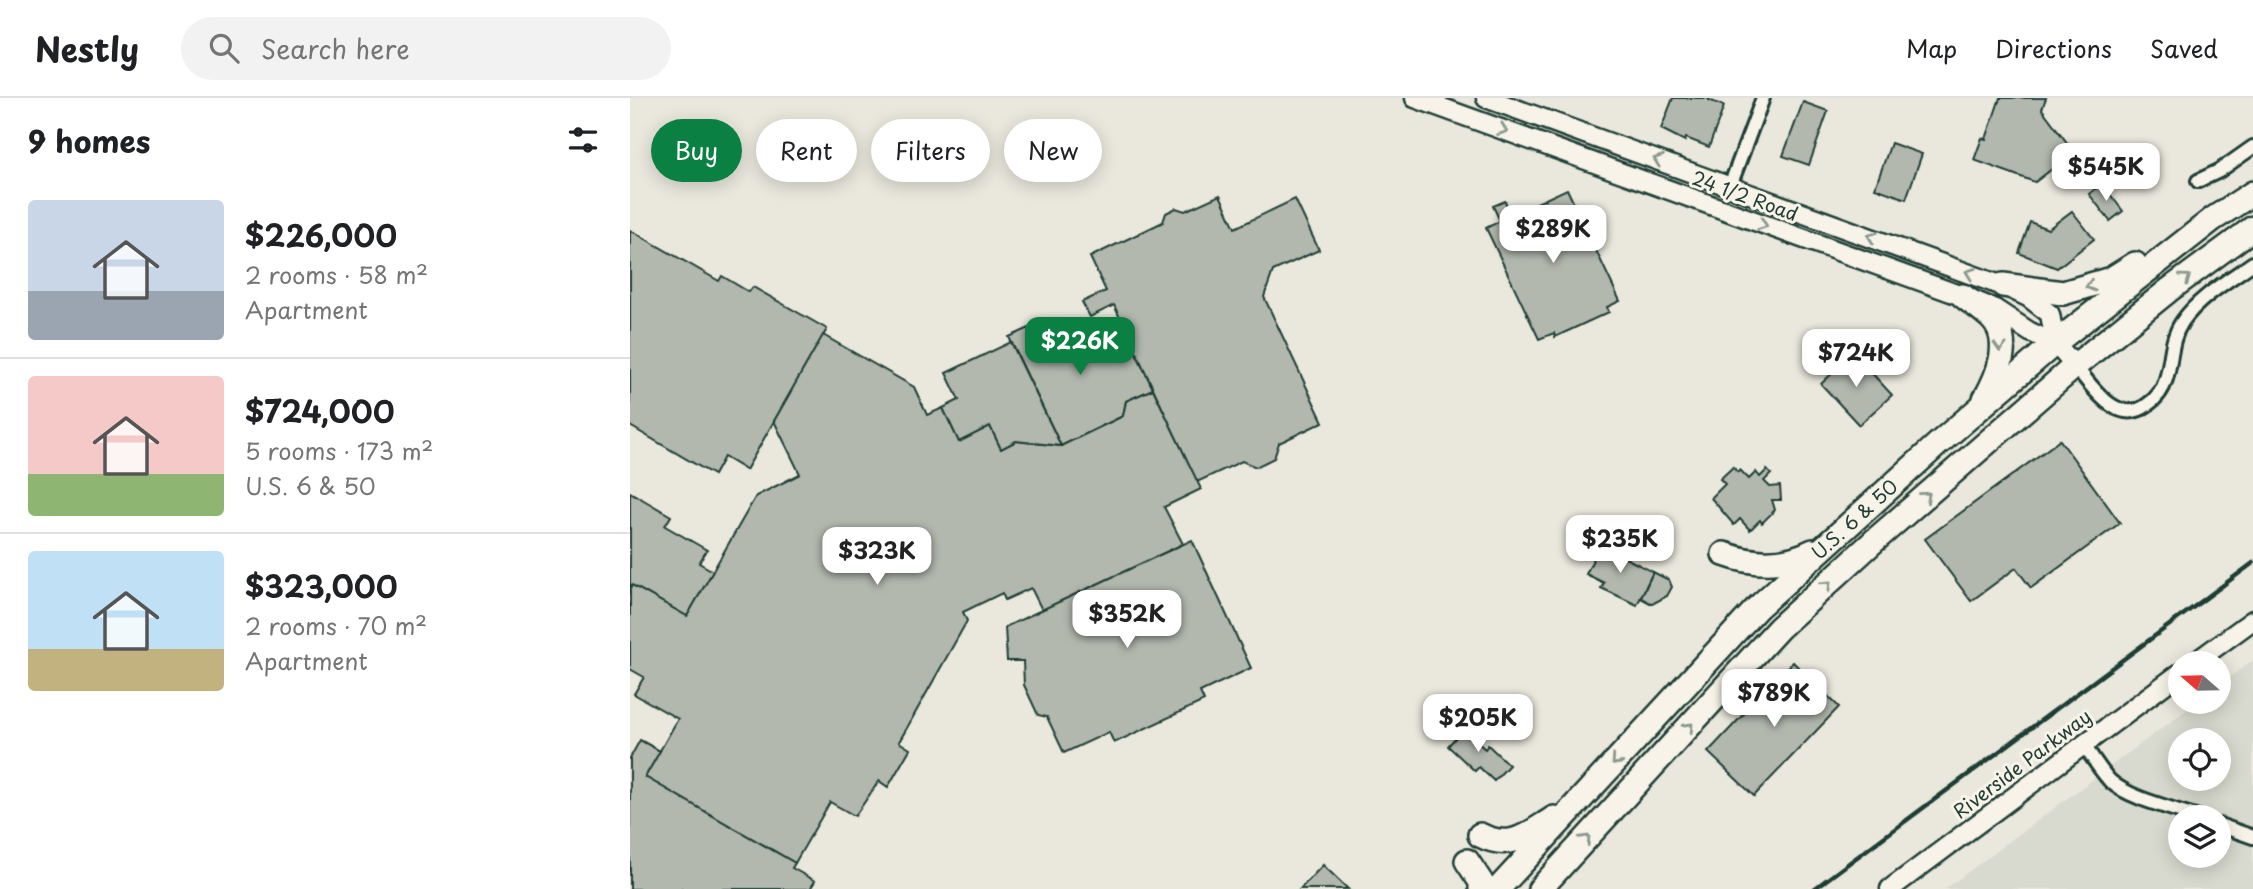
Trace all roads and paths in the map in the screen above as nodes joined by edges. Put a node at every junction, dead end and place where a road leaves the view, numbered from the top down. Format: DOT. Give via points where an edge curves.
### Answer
graph roads {
  1 [pos="1415,98"];
  2 [pos="1486,98"];
  3 [pos="1763,98"];
  4 [pos="2253,147"];
  5 [pos="1629,176"];
  6 [pos="2198,181"];
  7 [pos="1730,186"];
  8 [pos="2253,193"];
  9 [pos="1716,207"];
  10 [pos="1809,215"];
  11 [pos="2213,219"];
  12 [pos="2253,228"];
  13 [pos="2253,264"];
  14 [pos="2003,285"];
  15 [pos="1963,296"];
  16 [pos="2056,343"];
  17 [pos="2075,366"];
  18 [pos="1978,410"];
  19 [pos="1834,538"];
  20 [pos="1724,554"];
  21 [pos="2253,620"];
  22 [pos="2210,651"];
  23 [pos="2168,682"];
  24 [pos="2084,745"];
  25 [pos="1578,803"];
  26 [pos="2168,806"];
  27 [pos="2231,829"];
  28 [pos="1480,835"];
  29 [pos="2253,837"];
  30 [pos="1467,861"];
  31 [pos="1481,889"];
  32 [pos="1499,889"];
  33 [pos="1540,889"];
  34 [pos="1890,889"];
  1 -- 5 [label="main road, 24 1/2 Road, one-way"];
  7 -- 2 [label="main road, 24 1/2 Road, one-way"];
  3 -- 7 [label="street"];
  4 -- 6 [label="street"];
  5 -- 7 [label="main road" via="1705,191"];
  5 -- 9 [label="main road, 24 1/2 Road"];
  7 -- 10 [label="main road, 24 1/2 Road"];
  8 -- 11 [label="highway, U.S. 6 & 50"];
  9 -- 10 [label="main road" via="1733,201"];
  9 -- 15 [label="main road, 24 1/2 Road, one-way"];
  14 -- 10 [label="main road, 24 1/2 Road, one-way"];
  11 -- 14 [label="highway, one-way" via="2186,227 2131,267 2089,286 2063,293"];
  11 -- 16 [label="highway, U.S. 6 & 50"];
  17 -- 12 [label="highway, U.S. 6 & 50, one-way"];
  13 -- 17 [label="street" via="2213,292 2182,323 2170,351 2165,383 2143,408 2119,410"];
  14 -- 16 [label="main road, 24 1/2 Road" via="2050,314"];
  15 -- 16 [label="main road, 24 1/2 Road"];
  15 -- 18 [label="highway, one-way" via="1995,322 2003,343 1998,372"];
  16 -- 17 [label="main road, 24 1/2 Road"];
  16 -- 18 [label="highway, U.S. 6 & 50"];
  33 -- 17 [label="highway, U.S. 6 & 50, one-way" via="1779,628"];
  18 -- 19 [label="highway, U.S. 6 & 50"];
  19 -- 20 [label="highway" via="1811,552 1772,563 1742,561"];
  19 -- 25 [label="highway, U.S. 6 & 50, one-way" via="1757,608"];
  21 -- 22 [label="main road"];
  23 -- 24 [label="main road, Riverside Parkway"];
  24 -- 26 [label="street" via="2113,783"];
  24 -- 34 [label="main road, Riverside Parkway"];
  25 -- 28 [label="highway" via="1508,843"];
  25 -- 32 [label="highway, U.S. 6 & 50"];
  27 -- 29 [label="street"];
  30 -- 31 [label="highway" via="1481,881"];
}
